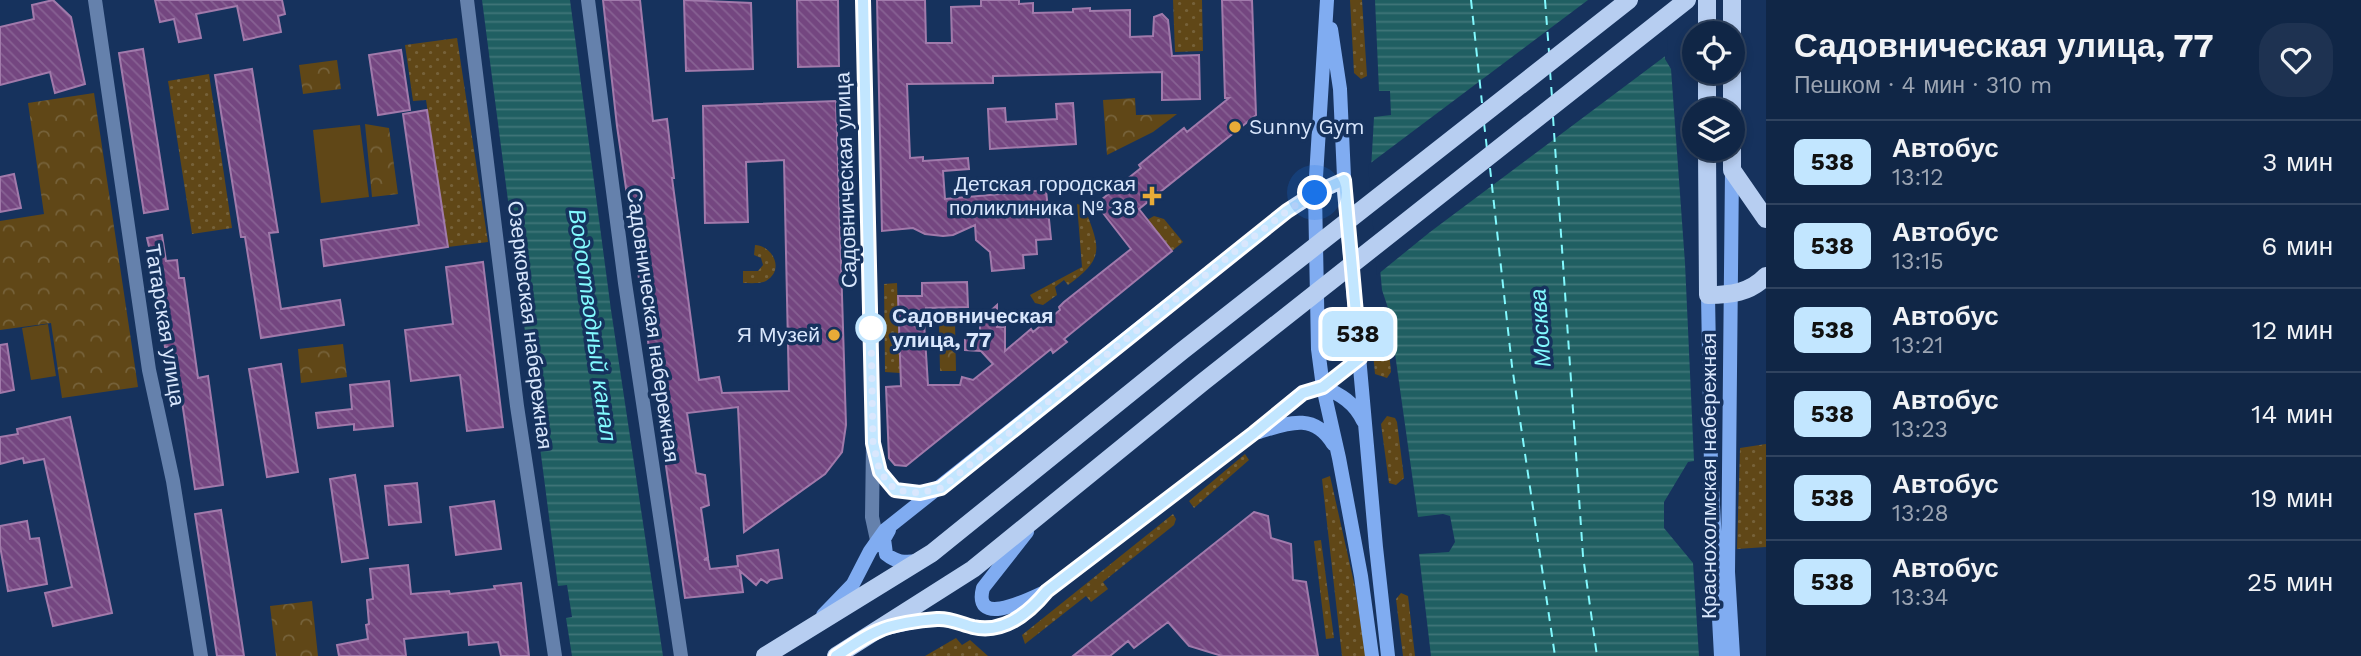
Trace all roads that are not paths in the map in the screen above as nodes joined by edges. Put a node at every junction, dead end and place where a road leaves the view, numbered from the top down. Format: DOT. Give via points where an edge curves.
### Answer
graph roads {
  1 [pos="95,0"];
  2 [pos="467,0"];
  3 [pos="588,0"];
  4 [pos="863,0"];
  5 [pos="1327,0"];
  6 [pos="1629,0"];
  7 [pos="1687,0"];
  8 [pos="1707,0"];
  9 [pos="1732,0"];
  10 [pos="1707,21"];
  11 [pos="1732,98"];
  12 [pos="1707,161"];
  13 [pos="1732,161"];
  14 [pos="1732,170"];
  15 [pos="1344,180"];
  16 [pos="1315,193"];
  17 [pos="1766,219"];
  18 [pos="1766,276"];
  19 [pos="1708,295"];
  20 [pos="1730,295"];
  21 [pos="1360,358"];
  22 [pos="1323,387"];
  23 [pos="1366,429"];
  24 [pos="1254,433"];
  25 [pos="873,443"];
  26 [pos="1339,458"];
  27 [pos="941,488"];
  28 [pos="1043,511"];
  29 [pos="897,522"];
  30 [pos="877,540"];
  31 [pos="927,556"];
  32 [pos="1047,591"];
  33 [pos="879,630"];
  34 [pos="804,632"];
  35 [pos="201,656"];
  36 [pos="555,656"];
  37 [pos="681,656"];
  38 [pos="765,656"];
  39 [pos="836,656"];
  40 [pos="1372,656"];
  41 [pos="1388,656"];
  42 [pos="1721,656"];
  43 [pos="1732,656"];
  1 -- 35 [label="street, Татарская улица" via="149,370 173,481"];
  2 -- 36 [label="street, Озерковская набережная" via="517,406"];
  3 -- 37 [label="street, Садовническая набережная"];
  4 -- 25 [label="street, Садовническая улица"];
  5 -- 15 [label="main road" via="1340,89"];
  5 -- 16 [label="main road"];
  6 -- 31 [label="main road"];
  7 -- 28 [label="main road"];
  8 -- 10 [label="main road"];
  9 -- 11 [label="main road"];
  12 -- 19 [label="main road"];
  13 -- 14 [label="main road"];
  14 -- 17 [label="main road"];
  14 -- 20 [label="main road, Краснохолмская набережная"];
  15 -- 16 [label="main road"];
  15 -- 21 [label="main road"];
  16 -- 22 [label="main road"];
  16 -- 27 [label="main road" via="1233,253"];
  18 -- 20 [label="main road"];
  19 -- 20 [label="main road"];
  19 -- 42 [label="main road, Краснохолмская набережная"];
  20 -- 43 [label="main road, Краснохолмская набережная" via="1728,572"];
  21 -- 22 [label="main road"];
  21 -- 23 [label="main road"];
  22 -- 23 [label="main road" via="1351,403"];
  22 -- 24 [label="main road" via="1303,393"];
  22 -- 26 [label="main road"];
  23 -- 41 [label="main road"];
  24 -- 26 [label="main road" via="1285,424 1313,424 1326,432"];
  24 -- 32 [label="main road"];
  25 -- 27 [label="street, Садовническая улица" via="880,472 895,490 920,493"];
  25 -- 30 [label="street, Садовническая улица" via="872,517"];
  26 -- 40 [label="main road"];
  27 -- 29 [label="main road"];
  28 -- 32 [label="main road" via="981,596 984,604 994,609 1015,606"];
  28 -- 33 [label="main road" via="973,569"];
  29 -- 30 [label="main road"];
  29 -- 31 [label="main road" via="884,539 886,554 906,563"];
  30 -- 34 [label="main road" via="853,584"];
  31 -- 34 [label="main road"];
  32 -- 33 [label="main road" via="1029,611 1002,626 978,628 938,619"];
  33 -- 39 [label="main road"];
  34 -- 38 [label="main road"];
}
